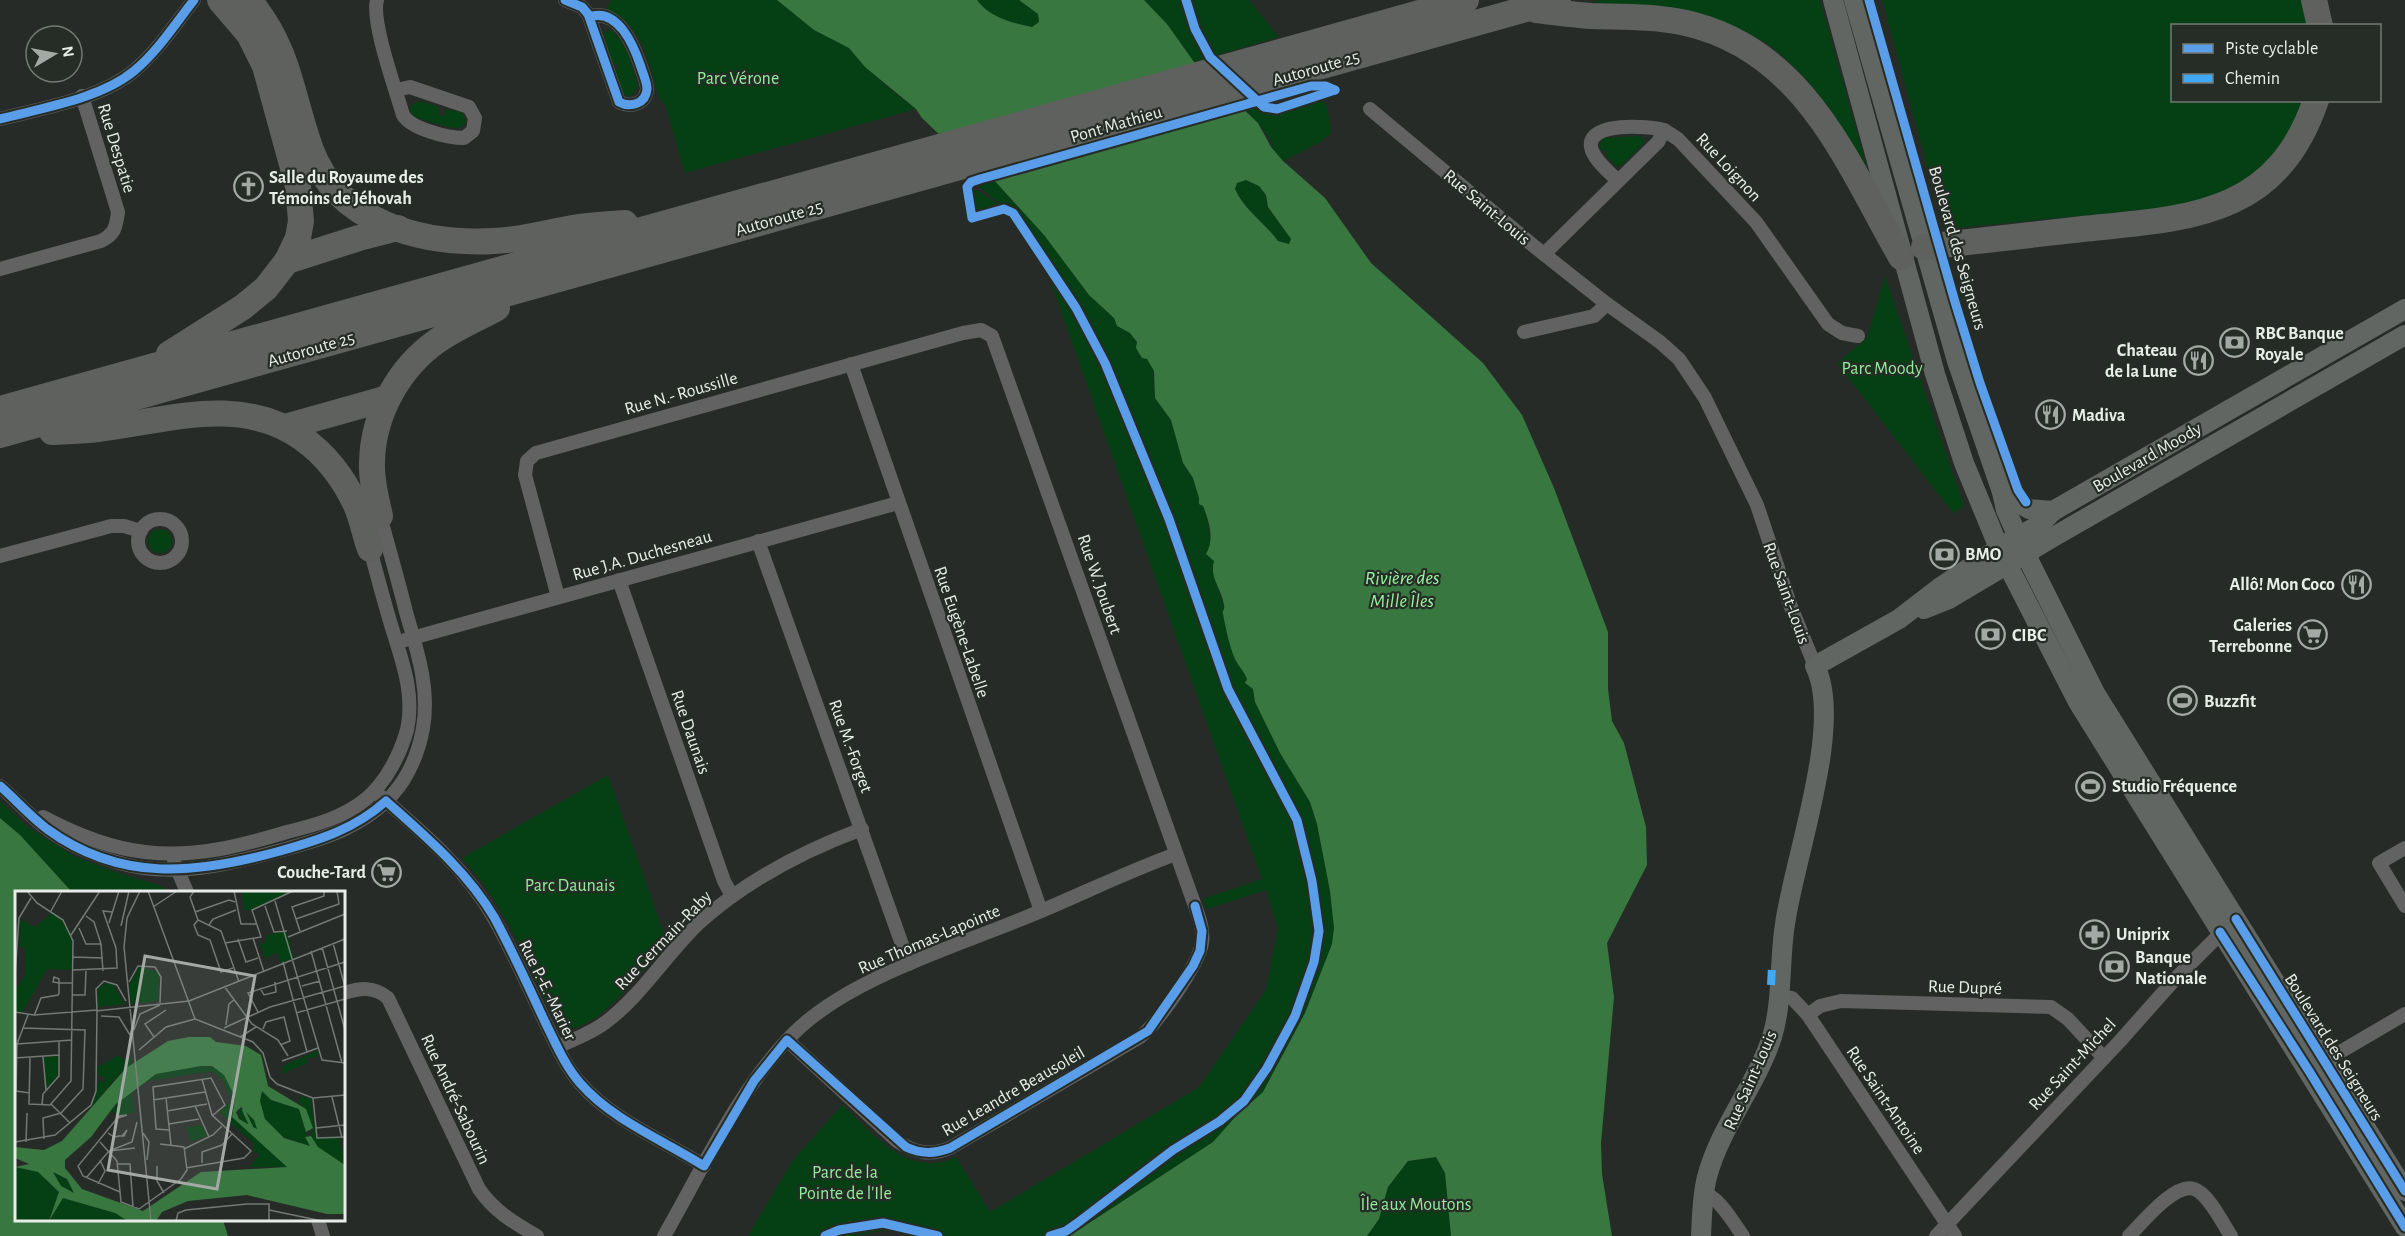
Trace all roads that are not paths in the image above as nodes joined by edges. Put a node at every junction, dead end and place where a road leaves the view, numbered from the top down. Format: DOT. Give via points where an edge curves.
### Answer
graph roads {
  1 [pos="194,0"];
  2 [pos="220,0"];
  3 [pos="249,0"];
  4 [pos="377,0"];
  5 [pos="565,0"];
  6 [pos="1466,0"];
  7 [pos="1558,0"];
  8 [pos="1833,0"];
  9 [pos="1854,0"];
  10 [pos="2314,0"];
  11 [pos="1527,9"];
  12 [pos="590,17"];
  13 [pos="2320,24"];
  14 [pos="396,90"];
  15 [pos="82,96"];
  16 [pos="2315,102"];
  17 [pos="1370,110"];
  18 [pos="0,119"];
  19 [pos="1664,130"];
  20 [pos="1617,180"];
  21 [pos="685,218"];
  22 [pos="398,228"];
  23 [pos="1913,252"];
  24 [pos="1544,254"];
  25 [pos="287,261"];
  26 [pos="0,269"];
  27 [pos="543,285"];
  28 [pos="1607,304"];
  29 [pos="2405,309"];
  30 [pos="984,331"];
  31 [pos="1524,332"];
  32 [pos="2405,335"];
  33 [pos="1858,336"];
  34 [pos="851,364"];
  35 [pos="149,368"];
  36 [pos="388,398"];
  37 [pos="0,409"];
  38 [pos="285,427"];
  39 [pos="0,435"];
  40 [pos="2002,492"];
  41 [pos="898,503"];
  42 [pos="2053,511"];
  43 [pos="380,516"];
  44 [pos="141,531"];
  45 [pos="758,541"];
  46 [pos="2021,545"];
  47 [pos="370,549"];
  48 [pos="0,556"];
  49 [pos="2003,556"];
  50 [pos="619,580"];
  51 [pos="558,597"];
  52 [pos="413,637"];
  53 [pos="397,642"];
  54 [pos="1815,666"];
  55 [pos="0,786"];
  56 [pos="374,791"];
  57 [pos="386,801"];
  58 [pos="18,802"];
  59 [pos="862,829"];
  60 [pos="2405,848"];
  61 [pos="172,854"];
  62 [pos="1176,854"];
  63 [pos="176,870"];
  64 [pos="186,891"];
  65 [pos="732,896"];
  66 [pos="2405,906"];
  67 [pos="1041,911"];
  68 [pos="2236,919"];
  69 [pos="2220,933"];
  70 [pos="909,964"];
  71 [pos="345,993"];
  72 [pos="1778,995"];
  73 [pos="2405,1014"];
  74 [pos="1808,1015"];
  75 [pos="787,1040"];
  76 [pos="558,1047"];
  77 [pos="2104,1058"];
  78 [pos="2316,1066"];
  79 [pos="704,1166"];
  80 [pos="2405,1191"];
  81 [pos="1704,1194"];
  82 [pos="318,1221"];
  83 [pos="1947,1223"];
  84 [pos="2405,1227"];
  85 [pos="323,1236"];
  86 [pos="537,1236"];
  87 [pos="664,1236"];
  88 [pos="1701,1236"];
  89 [pos="1743,1236"];
  90 [pos="1936,1236"];
  91 [pos="1955,1236"];
  92 [pos="2129,1236"];
  93 [pos="2231,1236"];
  1 -- 15 [label="street" via="133,72"];
  2 -- 25 [label="highway" via="249,34 262,58 291,159 300,195 301,221"];
  3 -- 22 [label="highway" via="280,48 321,171 350,205"];
  4 -- 14 [label="street" via="376,16"];
  5 -- 12 [label="street"];
  6 -- 21 [label="highway, Autoroute 25"];
  7 -- 11 [label="highway, Autoroute 25"];
  8 -- 23 [label="main road, Boulevard des Seigneurs" via="1889,200"];
  9 -- 23 [label="main road, Boulevard des Seigneurs"];
  10 -- 13 [label="highway"];
  11 -- 23 [label="highway" via="1686,23 1725,36 1763,58 1802,93"];
  11 -- 27 [label="highway, Autoroute 25"];
  12 -- 12 [label="street" via="616,99 626,105 640,101 647,85 632,42 612,21 603,16"];
  14 -- 14 [label="street" via="405,118 411,124 459,138 473,131 475,118 469,107 410,87"];
  15 -- 18 [label="street"];
  15 -- 26 [label="street, Rue Despatie" via="118,212 116,228 101,241"];
  16 -- 23 [label="highway" via="2302,135 2282,165 2256,188 2217,209 2166,220"];
  17 -- 24 [label="street, Rue Saint-Louis"];
  19 -- 20 [label="street" via="1658,142"];
  19 -- 20 [label="street" via="1608,128 1596,133 1591,142 1593,153"];
  19 -- 33 [label="street, Rue Loignon" via="1678,139 1756,222 1828,324 1846,335"];
  20 -- 24 [label="street"];
  21 -- 22 [label="highway" via="578,227 484,242 448,240"];
  21 -- 35 [label="highway, Autoroute 25"];
  22 -- 25 [label="highway"];
  23 -- 40 [label="main road, Boulevard des Seigneurs"];
  23 -- 49 [label="main road, Boulevard des Seigneurs" via="1950,423"];
  24 -- 28 [label="street, Rue Saint-Louis"];
  25 -- 35 [label="highway" via="252,301"];
  27 -- 36 [label="highway" via="436,341 410,366"];
  27 -- 39 [label="highway, Autoroute 25"];
  28 -- 31 [label="street" via="1594,316"];
  28 -- 54 [label="street, Rue Saint-Louis" via="1671,351 1702,392 1757,505"];
  29 -- 42 [label="main road, Boulevard Moody"];
  30 -- 34 [label="street, Rue N.- Roussille" via="963,333"];
  30 -- 62 [label="street, Rue W. Joubert" via="995,341"];
  32 -- 46 [label="main road, Boulevard Moody"];
  34 -- 41 [label="street, Rue Eugène-Labelle"];
  34 -- 51 [label="street, Rue N.- Roussille" via="534,454 526,465 525,475"];
  35 -- 37 [label="highway, Autoroute 25"];
  36 -- 38 [label="highway"];
  36 -- 43 [label="highway" via="372,454"];
  38 -- 39 [label="highway" via="250,415 218,413 98,429"];
  38 -- 47 [label="highway" via="314,446 340,476 359,512"];
  40 -- 42 [label="main road" via="2029,509"];
  40 -- 46 [label="main road, Boulevard des Seigneurs"];
  41 -- 45 [label="street, Rue J.A. Duchesneau"];
  41 -- 67 [label="street, Rue Eugène-Labelle"];
  42 -- 46 [label="main road, Boulevard Moody"];
  43 -- 52 [label="street"];
  44 -- 48 [label="street" via="111,526"];
  45 -- 50 [label="street, Rue J.A. Duchesneau"];
  45 -- 59 [label="street, Rue M.-Forget"];
  46 -- 49 [label="main road, Boulevard Moody"];
  46 -- 68 [label="main road, Boulevard des Seigneurs" via="2095,693"];
  47 -- 53 [label="street"];
  49 -- 54 [label="main road, Boulevard Moody" via="1949,599 1899,619"];
  49 -- 69 [label="main road, Boulevard des Seigneurs" via="2078,702"];
  50 -- 51 [label="street, Rue J.A. Duchesneau"];
  50 -- 65 [label="street, Rue Daunais"];
  51 -- 52 [label="street, Rue J.A. Duchesneau"];
  52 -- 53 [label="street, Rue J.A. Duchesneau"];
  52 -- 57 [label="street" via="424,688 423,728 401,785"];
  53 -- 56 [label="street" via="407,682 408,719 396,760"];
  54 -- 72 [label="main road, Rue Saint-Louis" via="1824,694 1823,734 1786,915"];
  55 -- 58 [label="street"];
  56 -- 57 [label="street, Rue P.-E.-Marier"];
  56 -- 61 [label="street" via="352,809 327,821 229,849"];
  57 -- 63 [label="street" via="354,825 325,838 222,866"];
  57 -- 76 [label="street, Rue P.-E.-Marier" via="453,863 481,898"];
  58 -- 61 [label="street" via="103,844"];
  58 -- 63 [label="street" via="46,828 80,848 128,865"];
  59 -- 65 [label="street, Rue Germain-Raby" via="798,856"];
  59 -- 70 [label="street, Rue M.-Forget"];
  60 -- 66 [label="street" via="2379,863"];
  61 -- 63 [label="street"];
  62 -- 67 [label="street, Rue Thomas-Lapointe"];
  62 -- 75 [label="street, Rue Leandre Beausoleil" via="1199,920 1202,941 1193,966 1148,1031 950,1148 931,1153 906,1147"];
  63 -- 64 [label="street"];
  65 -- 76 [label="street, Rue Germain-Raby" via="698,924 613,1017"];
  67 -- 70 [label="street, Rue Thomas-Lapointe"];
  68 -- 69 [label="street, Rue Saint-Michel"];
  68 -- 78 [label="main road, Boulevard des Seigneurs"];
  69 -- 77 [label="street, Rue Saint-Michel"];
  69 -- 78 [label="main road, Boulevard des Seigneurs"];
  70 -- 75 [label="street, Rue Thomas-Lapointe" via="835,1003"];
  71 -- 86 [label="street, Rue André-Sabourin" via="366,988 388,998 479,1189 505,1217"];
  72 -- 74 [label="street, Rue Saint-Antoine" via="1792,998"];
  72 -- 81 [label="main road, Rue Saint-Louis" via="1769,1044 1716,1154"];
  73 -- 78 [label="street"];
  74 -- 77 [label="street, Rue Dupré" via="1820,1006 1841,1001 2050,1007"];
  74 -- 83 [label="street, Rue Saint-Antoine"];
  75 -- 79 [label="street, Rue Thomas-Lapointe" via="754,1082"];
  76 -- 79 [label="street, Rue P.-E.-Marier" via="574,1076 597,1100"];
  77 -- 83 [label="street, Rue Saint-Michel"];
  78 -- 80 [label="main road, Boulevard des Seigneurs"];
  78 -- 84 [label="main road, Boulevard des Seigneurs"];
  79 -- 87 [label="street, Rue Thomas-Lapointe"];
  81 -- 88 [label="main road, Rue Saint-Louis"];
  81 -- 89 [label="street" via="1716,1200"];
  82 -- 85 [label="street"];
  83 -- 90 [label="street, Rue Saint-Michel"];
  83 -- 91 [label="street, Rue Saint-Antoine"];
  92 -- 93 [label="street" via="2162,1202 2181,1189 2194,1188 2206,1198"];
}
